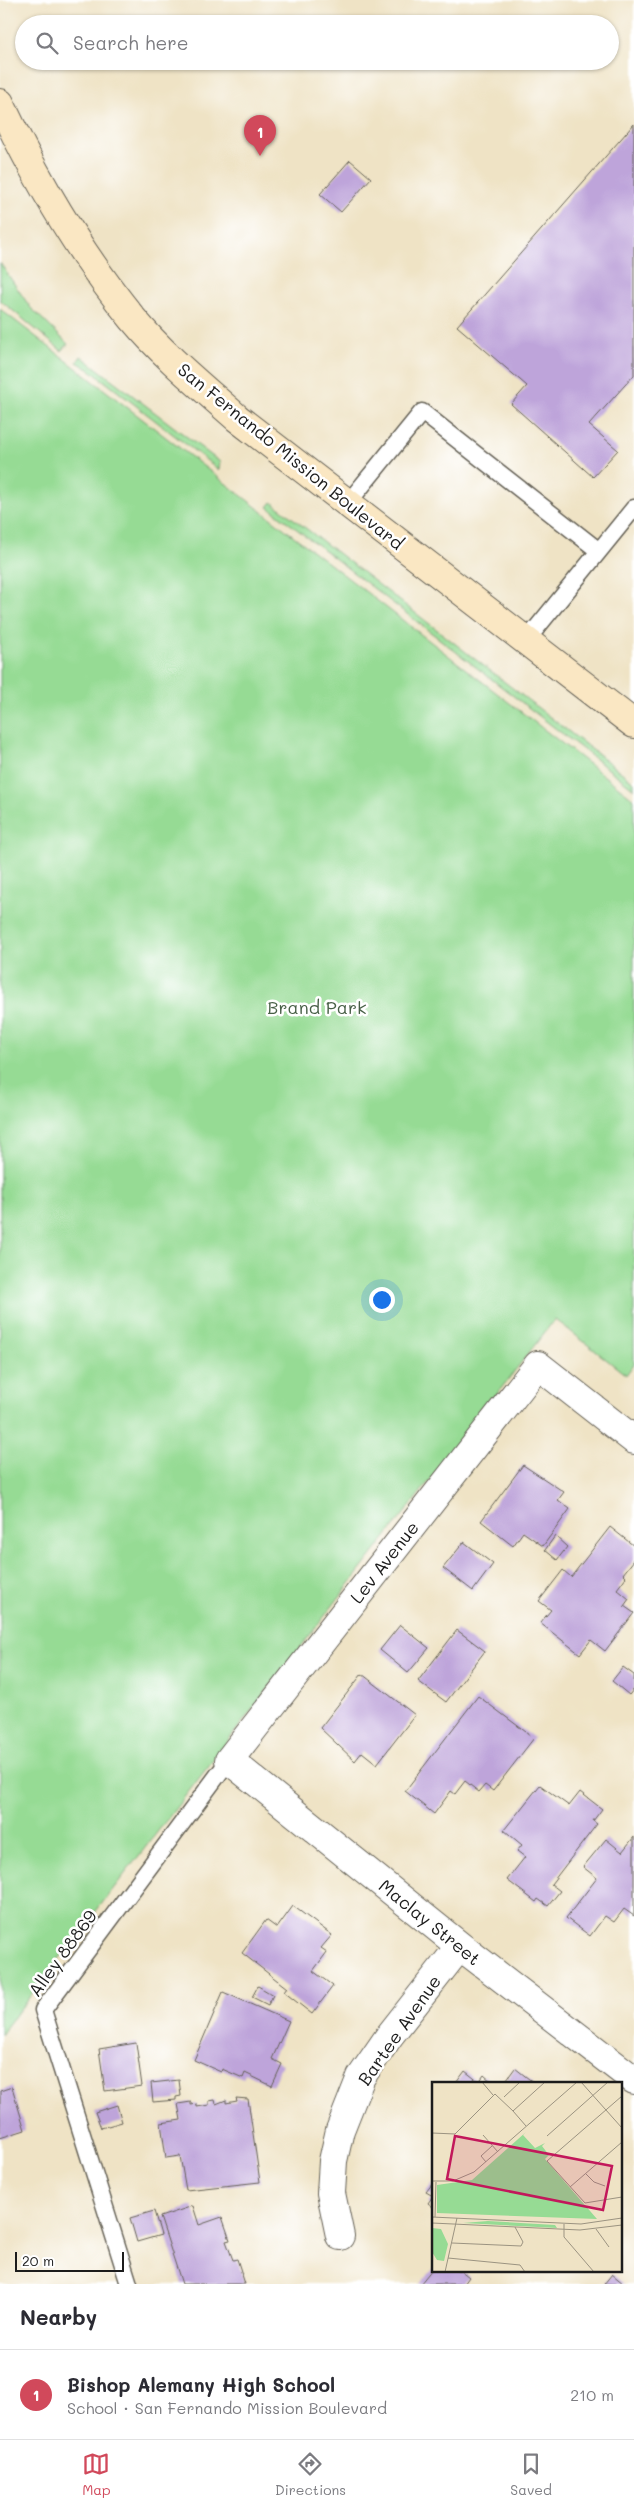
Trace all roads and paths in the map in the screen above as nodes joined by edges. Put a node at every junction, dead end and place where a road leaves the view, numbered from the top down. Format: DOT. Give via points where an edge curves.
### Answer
graph roads {
  1 [pos="0,103"];
  2 [pos="348,503"];
  3 [pos="634,508"];
  4 [pos="599,551"];
  5 [pos="526,641"];
  6 [pos="634,724"];
  7 [pos="634,1440"];
  8 [pos="229,1760"];
  9 [pos="460,1946"];
  10 [pos="634,2080"];
  11 [pos="340,2236"];
  12 [pos="129,2284"];
  1 -- 2 [label="main road, San Fernando Mission Boulevard" via="82,252 134,319 178,367 222,405"];
  2 -- 4 [label="lane" via="422,412"];
  2 -- 5 [label="main road, San Fernando Mission Boulevard"];
  3 -- 4 [label="lane"];
  4 -- 5 [label="lane"];
  5 -- 6 [label="main road, San Fernando Mission Boulevard"];
  7 -- 8 [label="street, Lev Avenue" via="538,1365"];
  8 -- 9 [label="street, Maclay Street"];
  8 -- 12 [label="lane, Alley 88869" via="43,2010"];
  9 -- 10 [label="street, Maclay Street"];
  9 -- 11 [label="street, Bartee Avenue" via="361,2077 340,2130 333,2161 331,2193"];
}
